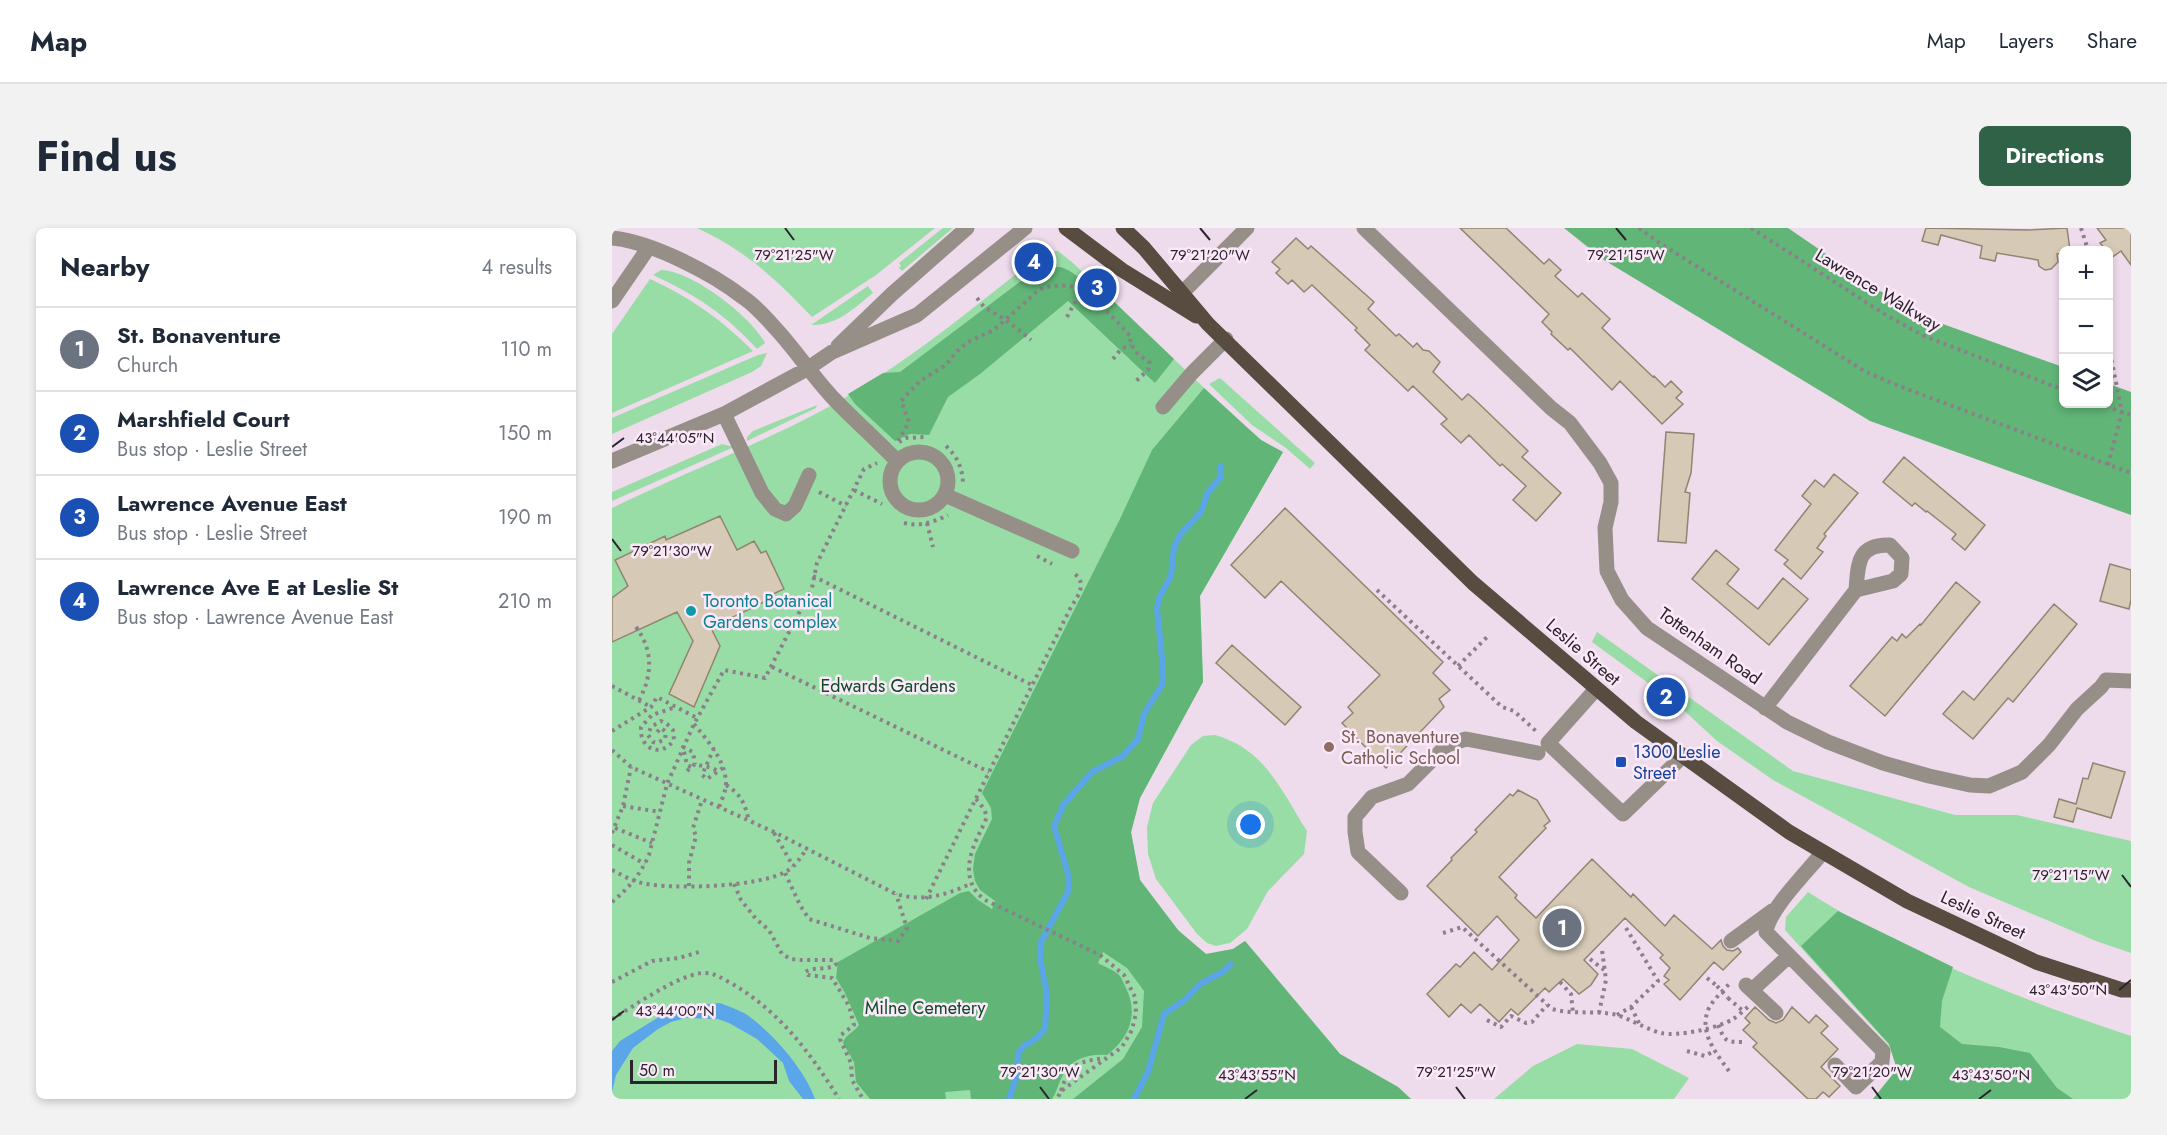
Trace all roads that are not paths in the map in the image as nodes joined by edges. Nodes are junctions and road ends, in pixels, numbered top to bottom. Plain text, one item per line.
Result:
1 (967, 228) edge
2 (1025, 228) edge
3 (1066, 228) edge
4 (1123, 228) edge
5 (1247, 228) edge
6 (1364, 228) edge
7 (612, 238) edge
8 (649, 247) junction
9 (1182, 293) junction
10 (612, 301) edge
11 (1208, 324) junction
12 (1226, 339) junction
13 (832, 352) junction
14 (807, 369) junction
15 (1162, 406) dead end
16 (724, 414) junction
17 (612, 461) edge
18 (897, 461) junction
19 (807, 480) road end
20 (945, 495) junction
21 (1072, 551) dead end
22 (1856, 590) dead end
23 (2131, 681) edge
24 (1596, 689) junction
25 (1766, 708) junction
26 (1543, 748) junction
27 (1683, 756) junction
28 (1823, 852) junction
29 (1401, 892) dead end
30 (1778, 906) junction
31 (1731, 942) dead end
32 (1789, 956) junction
33 (2128, 992) edge
34 (1776, 1013) dead end
35 (1835, 1065) dead end

1 - 13 street
2 - 13 street
3 - 11 main road, Leslie Street
4 - 9 main road, Leslie Street
5 - 9 street
6 - 25 street, Tottenham Road
7 - 8 street
8 - 10 street
8 - 14 street
9 - 11 main road, Leslie Street
11 - 12 main road, Leslie Street
12 - 15 street
12 - 24 main road, Leslie Street
13 - 14 street
14 - 16 street
14 - 18 street
16 - 17 street
16 - 19 street
18 - 20 street
18 - 20 street
20 - 21 street
22 - 25 street
23 - 25 street, Tottenham Road
24 - 26 street
24 - 27 main road, Leslie Street
26 - 27 street
26 - 29 street
27 - 28 main road, Leslie Street
28 - 30 street
28 - 33 main road, Leslie Street
30 - 31 street
30 - 32 street
32 - 34 street
32 - 35 street

